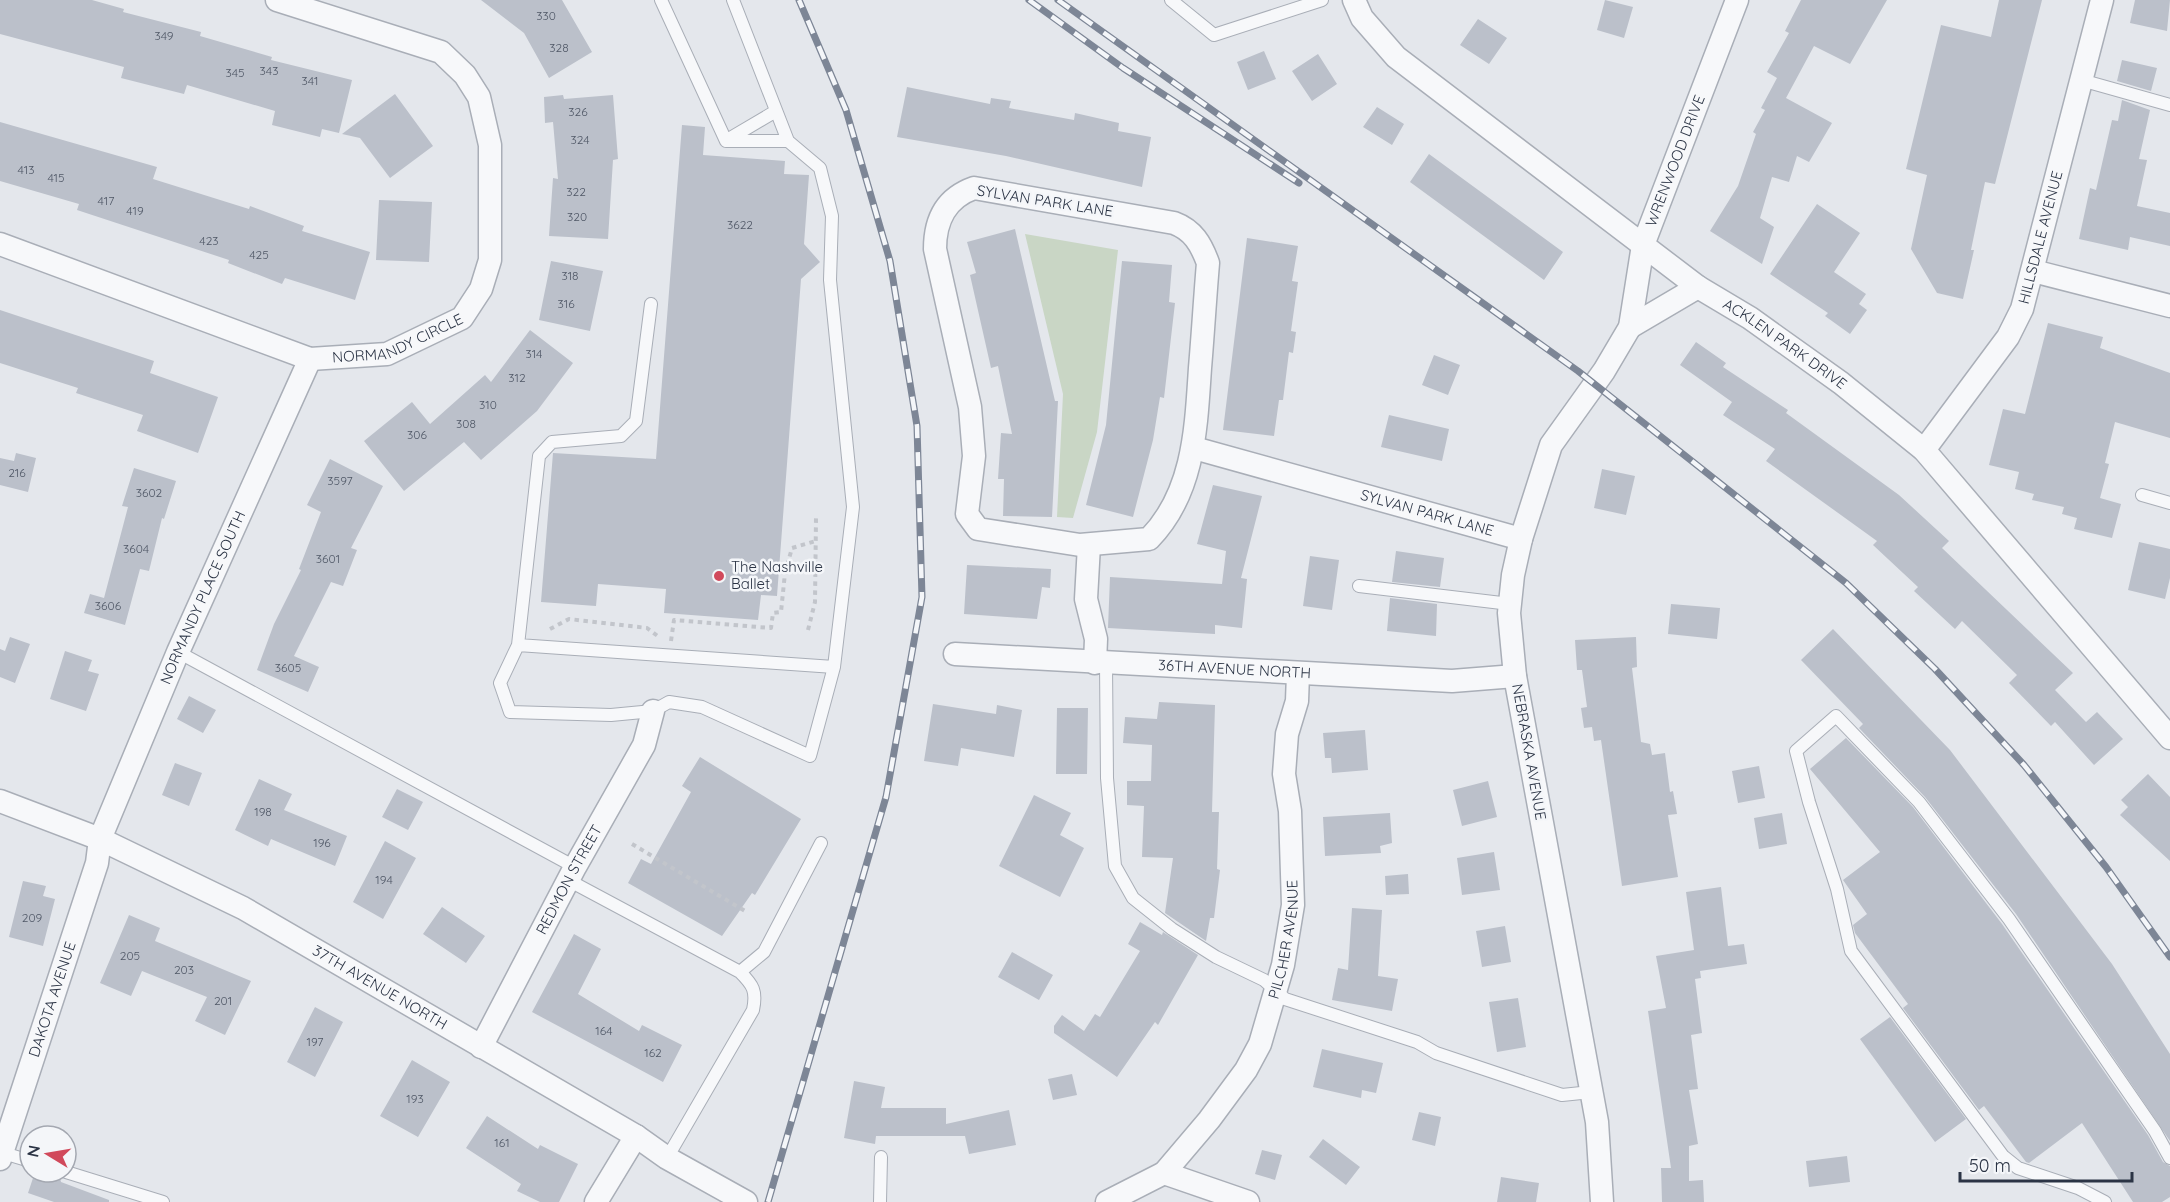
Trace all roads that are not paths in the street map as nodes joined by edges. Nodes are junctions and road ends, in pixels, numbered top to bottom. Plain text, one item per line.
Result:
1 (277, 0) edge
2 (661, 0) edge
3 (733, 0) edge
4 (1170, 0) edge
5 (1322, 0) edge
6 (1354, 0) edge
7 (1737, 0) edge
8 (2102, 0) edge
9 (2082, 80) junction
10 (2170, 105) edge
11 (776, 111) junction
12 (726, 141) junction
13 (788, 141) junction
14 (0, 244) edge
15 (1643, 245) junction
16 (2034, 271) junction
17 (1698, 287) junction
18 (651, 304) dead end
19 (2170, 306) edge
20 (1630, 327) junction
21 (310, 358) junction
22 (1194, 448) junction
23 (1924, 450) junction
24 (2142, 495) dead end
25 (2170, 503) edge
26 (1521, 539) junction
27 (1089, 545) junction
28 (1359, 586) dead end
29 (1510, 604) junction
30 (518, 645) junction
31 (178, 651) junction
32 (955, 654) dead end
33 (1100, 664) junction
34 (834, 667) junction
35 (1298, 674) junction
36 (1515, 676) junction
37 (653, 711) junction
38 (2170, 738) edge
39 (0, 801) edge
40 (100, 839) junction
41 (821, 843) dead end
42 (571, 874) junction
43 (740, 972) junction
44 (1276, 990) junction
45 (481, 1047) junction
46 (1591, 1092) junction
47 (636, 1137) junction
48 (1, 1154) edge
49 (881, 1157) dead end
50 (18, 1158) edge
51 (667, 1158) junction
52 (2170, 1158) edge
53 (1164, 1173) junction
54 (78, 1176) edge
55 (164, 1202) edge
56 (596, 1202) edge
57 (746, 1202) edge
58 (880, 1202) edge
59 (1107, 1202) edge
60 (1248, 1202) edge
61 (1602, 1202) edge
62 (2105, 1202) edge

1 - 21 street, NORMANDY CIRCLE
2 - 12 lane
3 - 11 lane
4 - 5 lane
6 - 15 street, ACKLEN PARK DRIVE
7 - 15 street, WRENWOOD DRIVE
8 - 9 street, HILLSDALE AVENUE
9 - 10 lane
9 - 16 street, HILLSDALE AVENUE
11 - 12 lane
11 - 13 lane
12 - 13 lane
13 - 34 lane
14 - 21 street, NORMANDY CIRCLE
15 - 17 street, ACKLEN PARK DRIVE
15 - 20 street, WRENWOOD DRIVE
16 - 19 street
16 - 23 street, HILLSDALE AVENUE
17 - 20 street
17 - 23 street, ACKLEN PARK DRIVE
18 - 30 lane
20 - 26 street, NEBRASKA AVENUE
21 - 31 street, NORMANDY PLACE SOUTH
22 - 26 street, SYLVAN PARK LANE
22 - 27 street, SYLVAN PARK LANE
22 - 27 street, SYLVAN PARK LANE
23 - 38 street, ACKLEN PARK DRIVE
24 - 25 lane
26 - 29 street, NEBRASKA AVENUE
27 - 33 street
28 - 29 lane
29 - 36 street, NEBRASKA AVENUE
30 - 34 lane
30 - 37 lane
31 - 40 street, NORMANDY PLACE SOUTH
31 - 42 lane
32 - 33 street, 36TH AVENUE NORTH
33 - 35 street, 36TH AVENUE NORTH
33 - 44 lane
34 - 37 lane
35 - 36 street, 36TH AVENUE NORTH
35 - 44 street, PILCHER AVENUE
36 - 46 street, NEBRASKA AVENUE
37 - 42 street, REDMON STREET
39 - 40 street, 37TH AVENUE NORTH
40 - 45 street, 37TH AVENUE NORTH
40 - 48 street, DAKOTA AVENUE
41 - 43 lane
42 - 43 lane
42 - 45 street, REDMON STREET
43 - 51 lane
44 - 46 lane
44 - 53 street, PILCHER AVENUE
45 - 47 street, 37TH AVENUE NORTH
46 - 61 street, NEBRASKA AVENUE
47 - 51 street, 37TH AVENUE NORTH
47 - 56 street
48 - 50 lane
49 - 58 lane
51 - 57 street, 37TH AVENUE NORTH
52 - 62 lane
53 - 59 street
53 - 60 street
54 - 55 lane

